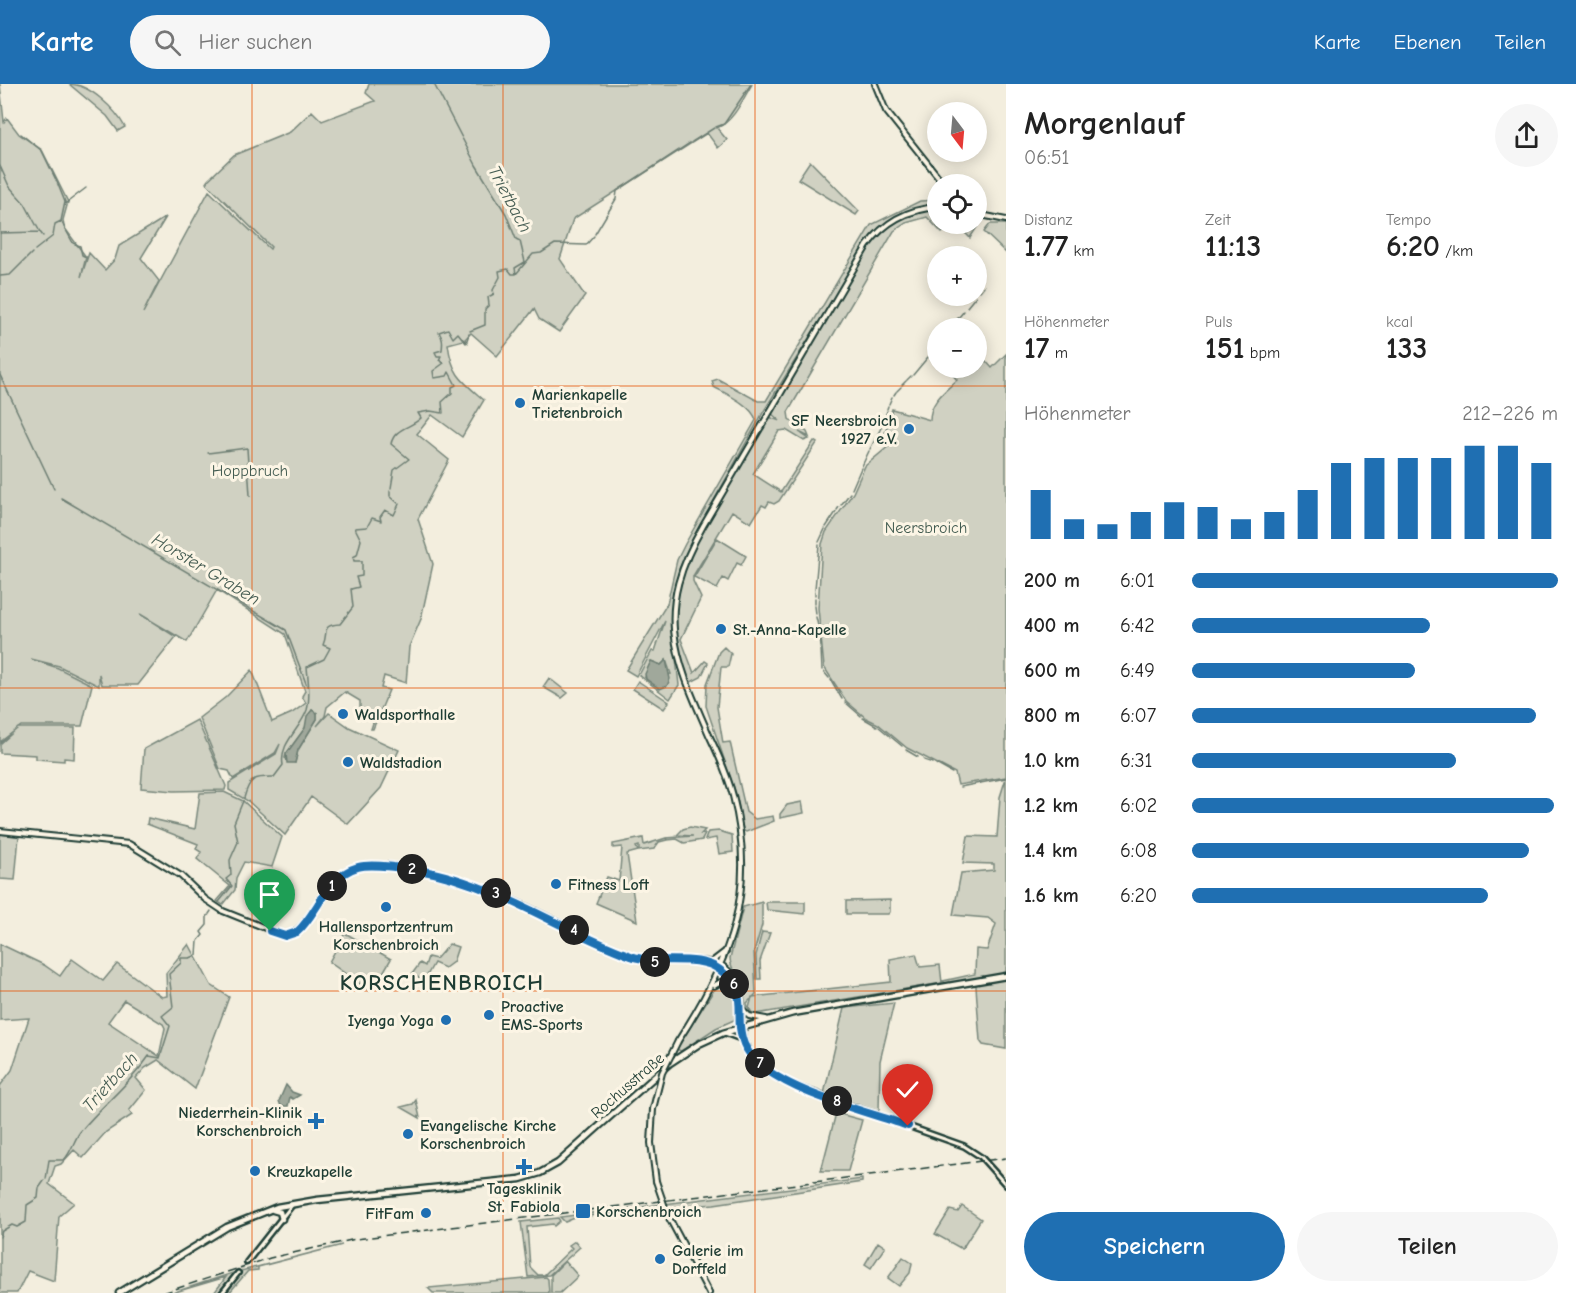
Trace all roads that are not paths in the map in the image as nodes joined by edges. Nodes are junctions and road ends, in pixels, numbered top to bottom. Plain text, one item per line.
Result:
1 (875, 84) edge
2 (936, 174) edge
3 (927, 208) edge
4 (987, 218) edge
5 (1006, 220) edge
6 (0, 831) edge
7 (728, 949) junction
8 (699, 962) junction
9 (710, 962) junction
10 (721, 968) junction
11 (1006, 976) edge
12 (736, 987) junction
13 (711, 988) junction
14 (741, 1007) junction
15 (768, 1019) junction
16 (741, 1026) junction
17 (723, 1033) junction
18 (743, 1040) junction
19 (1006, 1185) edge
20 (292, 1203) junction
21 (267, 1210) junction
22 (282, 1219) junction
23 (247, 1262) tunnel mouth
24 (238, 1273) tunnel mouth
25 (119, 1293) edge
26 (222, 1293) edge
27 (709, 1293) edge

1 - 2 main road
3 - 7 main road
4 - 5 main road
6 - 8 main road
7 - 9 main road
7 - 10 main road
8 - 9 main road
8 - 10 main road
9 - 10 main road
10 - 12 main road
10 - 13 main road
11 - 15 main road, Rochusstraße
12 - 13 main road
12 - 14 main road
13 - 27 main road, bridge
14 - 15 main road
14 - 16 main road
15 - 16 main road, Rochusstraße
16 - 17 main road, Rochusstraße
16 - 18 street
17 - 18 street
17 - 20 main road, Rochusstraße
18 - 19 street
20 - 21 main road
20 - 22 street
21 - 22 main road
21 - 25 main road
22 - 23 street
24 - 26 street

